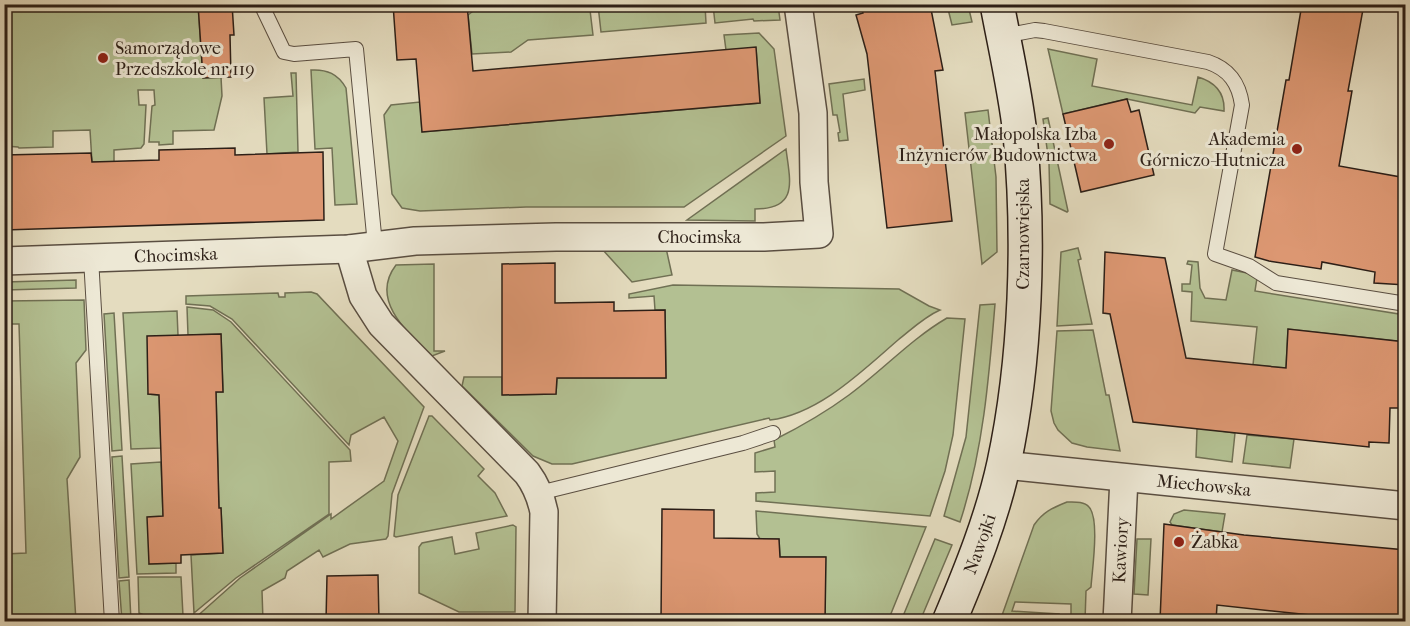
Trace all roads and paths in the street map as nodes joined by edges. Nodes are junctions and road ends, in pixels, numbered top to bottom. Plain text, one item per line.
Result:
1 (261, 4) edge
2 (798, 4) edge
3 (996, 4) edge
4 (1003, 36) junction
5 (362, 247) junction
6 (91, 258) junction
7 (4, 261) edge
8 (1406, 304) edge
9 (773, 433) dead end
10 (1004, 465) junction
11 (1124, 477) junction
12 (539, 493) junction
13 (1406, 506) edge
14 (112, 621) edge
15 (542, 621) edge
16 (949, 621) edge
17 (1117, 621) edge

1 - 5 lane
2 - 5 street, Chocimska
3 - 4 main road, Czarnowiejska
4 - 8 lane
4 - 10 main road, Czarnowiejska
5 - 6 street, Chocimska
5 - 12 street
6 - 7 street, Chocimska
6 - 14 lane
9 - 12 lane
10 - 11 street, Miechowska
10 - 16 main road, Nawojki
11 - 13 street, Miechowska
11 - 17 street, Kawiory
12 - 15 street

